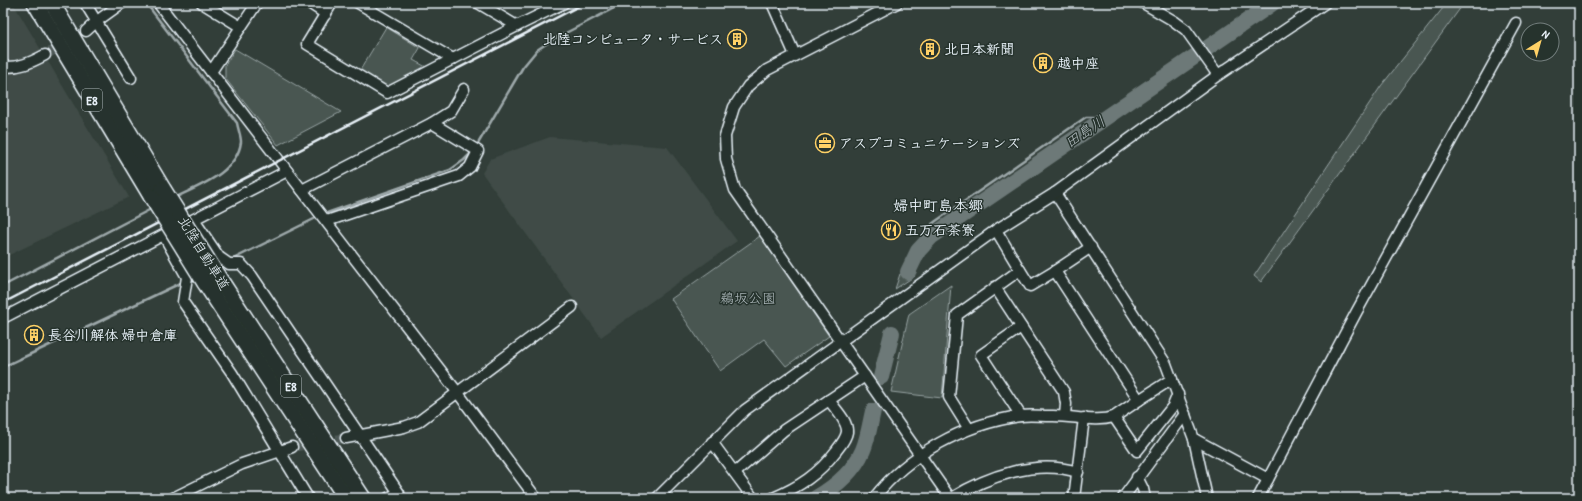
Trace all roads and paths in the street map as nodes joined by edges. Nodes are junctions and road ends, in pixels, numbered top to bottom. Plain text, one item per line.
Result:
1 (35, 3) edge
2 (52, 3) edge
3 (85, 3) edge
4 (122, 3) edge
5 (158, 3) edge
6 (202, 3) edge
7 (257, 3) edge
8 (309, 3) edge
9 (332, 3) edge
10 (358, 3) edge
11 (478, 3) edge
12 (564, 3) edge
13 (772, 3) edge
14 (897, 3) edge
15 (1143, 3) edge
16 (1325, 3) edge
17 (326, 14) junction
18 (97, 21) junction
19 (1516, 23) dead end
20 (517, 26) junction
21 (241, 27) junction
22 (86, 31) tunnel mouth
23 (795, 55) junction
24 (44, 56) tunnel mouth
25 (453, 59) junction
26 (3, 67) edge
27 (211, 72) junction
28 (1218, 75) junction
29 (131, 78) dead end
30 (464, 89) dead end
31 (432, 123) junction
32 (287, 172) junction
33 (302, 190) junction
34 (1055, 192) junction
35 (157, 193) junction
36 (194, 220) junction
37 (327, 222) junction
38 (996, 230) junction
39 (164, 236) junction
40 (1091, 247) junction
41 (1020, 270) junction
42 (1055, 271) junction
43 (211, 279) junction
44 (995, 287) junction
45 (572, 307) dead end
46 (3, 318) edge
47 (1021, 327) junction
48 (841, 342) junction
49 (865, 376) junction
50 (1172, 379) junction
51 (458, 393) junction
52 (1178, 394) junction
53 (829, 400) junction
54 (1139, 400) junction
55 (1184, 414) junction
56 (1021, 416) junction
57 (1065, 416) junction
58 (1114, 417) junction
59 (1084, 418) junction
60 (969, 428) junction
61 (361, 436) junction
62 (346, 438) tunnel mouth
63 (1194, 439) junction
64 (712, 442) junction
65 (292, 447) tunnel mouth
66 (279, 451) junction
67 (1137, 451) junction
68 (921, 456) junction
69 (1150, 460) junction
70 (1078, 472) junction
71 (735, 474) junction
72 (1137, 477) junction
73 (1268, 479) junction
74 (173, 498) edge
75 (308, 498) edge
76 (346, 498) edge
77 (364, 498) edge
78 (388, 498) edge
79 (536, 498) edge
80 (657, 498) edge
81 (753, 498) edge
82 (773, 498) edge
83 (874, 498) edge
84 (951, 498) edge
85 (1074, 498) edge
86 (1123, 498) edge
87 (1145, 498) edge
88 (1207, 498) edge
89 (1258, 498) edge

1 - 35 highway, 北陸自動車道 / E8
2 - 35 highway, 北陸自動車道 / E8
3 - 18 street
4 - 18 street
5 - 27 street
6 - 21 street
7 - 21 street
8 - 17 street
9 - 17 street
10 - 25 street
11 - 20 street
12 - 20 street
13 - 23 street
14 - 23 street
15 - 28 street
16 - 28 street
17 - 25 street
18 - 22 street
18 - 29 street
19 - 73 street
20 - 25 street
21 - 27 street
23 - 48 street
24 - 26 street
27 - 32 street
28 - 34 street
30 - 31 street
31 - 33 street
31 - 37 street
32 - 33 street
32 - 36 street
33 - 37 street
34 - 38 street
34 - 40 street
35 - 43 highway, 北陸自動車道 / E8, bridge
36 - 39 street
36 - 61 street
37 - 51 street
38 - 41 street
38 - 48 street
39 - 46 street
39 - 66 street
40 - 42 street
40 - 50 street
41 - 42 street
41 - 44 street
42 - 54 street
43 - 76 highway, 北陸自動車道 / E8
43 - 77 highway, 北陸自動車道 / E8
44 - 47 street
44 - 60 street
45 - 51 street
47 - 56 street
47 - 57 street
48 - 49 street
48 - 64 street
49 - 53 street
49 - 68 street
50 - 52 street
50 - 54 street
51 - 61 street
51 - 79 street
52 - 55 street
52 - 67 street
53 - 71 street
53 - 82 street
54 - 58 street
55 - 63 street
55 - 69 street
56 - 57 street
56 - 60 street
57 - 59 street
58 - 59 street
58 - 67 street
59 - 70 street
60 - 68 street
61 - 62 street
61 - 78 street
63 - 73 street
63 - 88 street
64 - 71 street
64 - 80 street
65 - 66 street
66 - 74 street
66 - 75 street
67 - 69 street
68 - 83 street
68 - 84 street
69 - 72 street
70 - 84 street
70 - 85 street
71 - 81 street
72 - 86 street
72 - 87 street
73 - 89 street

